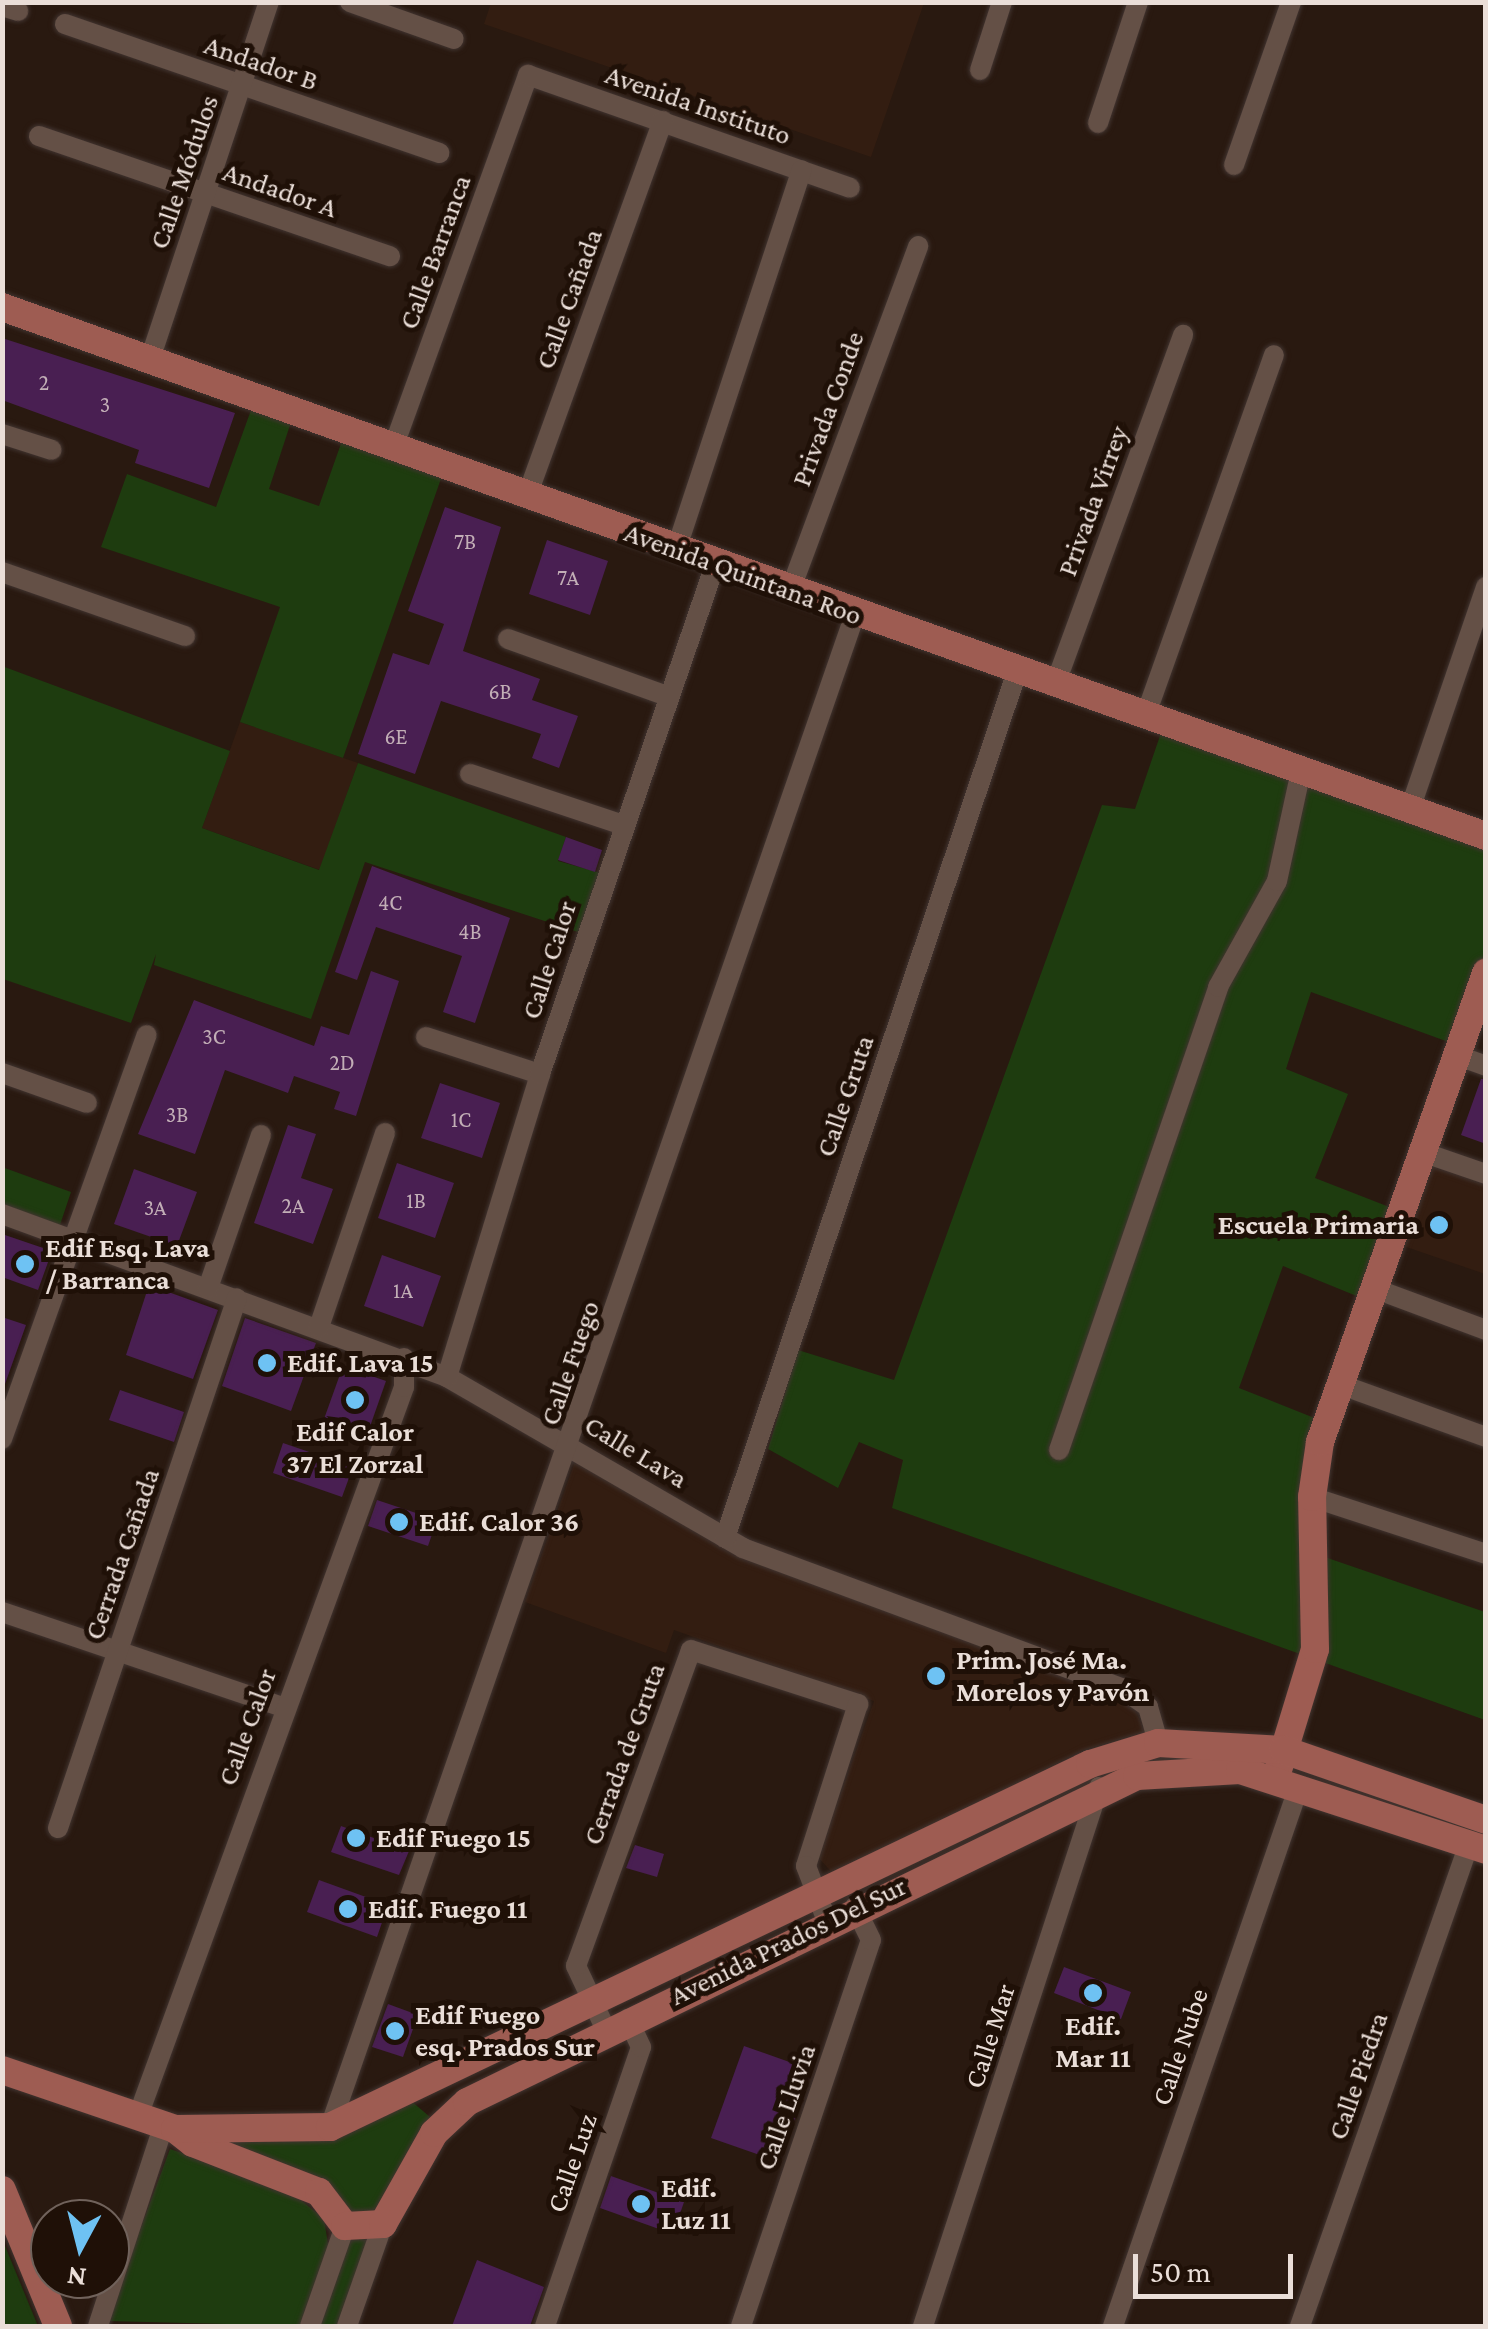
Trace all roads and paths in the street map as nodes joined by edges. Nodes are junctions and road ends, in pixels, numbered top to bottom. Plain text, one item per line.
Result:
1 (270, 2) edge
2 (350, 2) edge
3 (1002, 2) edge
4 (1138, 2) edge
5 (1291, 2) edge
6 (64, 24) dead end
7 (454, 38) dead end
8 (980, 70) dead end
9 (528, 75) joint
10 (243, 86) junction
11 (663, 121) junction
12 (1098, 123) dead end
13 (39, 136) dead end
14 (439, 153) dead end
15 (1234, 165) dead end
16 (802, 170) junction
17 (850, 188) dead end
18 (206, 194) junction
19 (918, 246) dead end
20 (390, 256) dead end
21 (2, 306) edge
22 (1183, 336) dead end
23 (1274, 355) dead end
24 (150, 359) junction
25 (2, 434) edge
26 (394, 448) junction
27 (52, 450) dead end
28 (527, 496) junction
29 (676, 550) junction
30 (715, 565) junction
31 (2, 572) edge
32 (1486, 587) edge
33 (790, 591) junction
34 (855, 614) junction
35 (186, 636) dead end
36 (508, 640) dead end
37 (1017, 672) junction
38 (1055, 685) junction
39 (667, 696) junction
40 (1145, 717) junction
41 (1301, 771) junction
42 (470, 774) dead end
43 (1410, 810) junction
44 (623, 825) junction
45 (1486, 836) edge
46 (1486, 972) edge
47 (147, 1035) dead end
48 (426, 1037) dead end
49 (1456, 1055) junction
50 (1486, 1066) edge
51 (2, 1073) edge
52 (540, 1074) junction
53 (86, 1103) dead end
54 (385, 1133) dead end
55 (261, 1134) dead end
56 (1422, 1152) junction
57 (1486, 1174) edge
58 (2, 1214) edge
59 (72, 1239) junction
60 (208, 1288) junction
61 (1373, 1288) junction
62 (237, 1298) junction
63 (319, 1327) junction
64 (1486, 1330) edge
65 (404, 1358) junction
66 (447, 1377) junction
67 (1339, 1384) junction
68 (7, 1410) edge
69 (1486, 1437) edge
70 (2, 1439) edge
71 (572, 1444) junction
72 (1059, 1450) dead end
73 (1312, 1496) junction
74 (724, 1538) junction
75 (1486, 1554) edge
76 (2, 1612) edge
77 (118, 1651) junction
78 (282, 1707) junction
79 (1158, 1743) junction
80 (1284, 1750) junction
81 (1090, 1764) junction
82 (1288, 1782) junction
83 (1101, 1790) junction
84 (1486, 1820) edge
85 (58, 1828) dead end
86 (1477, 1847) edge
87 (815, 1894) junction
88 (855, 1907) junction
89 (826, 1921) junction
90 (588, 2000) junction
91 (617, 2025) junction
92 (448, 2069) junction
93 (2, 2070) edge
94 (467, 2102) junction
95 (159, 2123) junction
96 (330, 2127) junction
97 (2, 2190) edge
98 (382, 2224) junction
99 (345, 2226) junction
100 (58, 2326) edge
101 (98, 2326) edge
102 (310, 2326) edge
103 (347, 2326) edge
104 (545, 2326) edge
105 (741, 2326) edge
106 (924, 2326) edge
107 (1113, 2326) edge
108 (1300, 2326) edge

1 - 10 street, Calle Módulos
2 - 7 street
3 - 8 street
4 - 12 street
5 - 15 street
6 - 10 street, Andador B
9 - 11 street, Avenida Instituto
9 - 26 street, Calle Barranca
10 - 14 street, Andador B
10 - 18 street, Calle Módulos
11 - 16 street, Avenida Instituto
11 - 28 street, Calle Cañada
13 - 18 street, Andador A
16 - 17 street, Avenida Instituto
16 - 29 street
18 - 20 street, Andador A
18 - 24 street, Calle Módulos
19 - 33 street, Privada Conde
21 - 24 main road, Avenida Quintana Roo
22 - 38 street, Privada Virrey
23 - 40 street
24 - 26 main road, Avenida Quintana Roo
25 - 27 street
26 - 28 main road, Avenida Quintana Roo
28 - 29 main road, Avenida Quintana Roo
29 - 30 main road, Avenida Quintana Roo
30 - 33 main road, Avenida Quintana Roo
30 - 39 street, Calle Calor
31 - 35 street
32 - 43 street
33 - 34 main road, Avenida Quintana Roo
34 - 37 main road, Avenida Quintana Roo
34 - 71 street, Calle Fuego
36 - 39 street
37 - 38 main road, Avenida Quintana Roo
37 - 74 street, Calle Gruta
38 - 40 main road, Avenida Quintana Roo
39 - 44 street, Calle Calor
40 - 41 main road, Avenida Quintana Roo
41 - 43 main road, Avenida Quintana Roo
41 - 72 street
42 - 44 street
43 - 45 main road, Avenida Quintana Roo
44 - 52 street, Calle Calor
46 - 49 main road
47 - 59 street
48 - 52 street
49 - 50 street
49 - 56 main road
51 - 53 street
52 - 66 street, Calle Calor
54 - 63 street
55 - 60 street
56 - 57 street
56 - 61 main road
58 - 59 street, Calle Lava
59 - 60 street, Calle Lava
59 - 68 street
60 - 62 street, Calle Lava
61 - 64 street
61 - 67 main road
62 - 63 street, Calle Lava
62 - 77 street, Cerrada Cañada
63 - 65 street, Calle Lava
65 - 66 street, Calle Lava
65 - 78 street, Calle Calor
66 - 71 street, Calle Lava
67 - 69 street
67 - 73 main road
68 - 70 street
71 - 74 street, Calle Lava
71 - 96 street, Calle Fuego
73 - 75 street
73 - 80 main road
74 - 79 street, Calle Lava
76 - 77 street
77 - 78 street
77 - 85 street, Cerrada Cañada
78 - 95 street, Calle Calor
79 - 80 main road, Avenida Prados Del Sur
79 - 81 main road, Avenida Prados Del Sur
80 - 82 main road
80 - 84 main road, Avenida Prados Del Sur
81 - 83 street
81 - 87 main road, Avenida Prados Del Sur
82 - 83 main road, Avenida Prados Del Sur
82 - 86 main road, Avenida Prados Del Sur
82 - 107 street, Calle Nube
83 - 88 main road, Avenida Prados Del Sur
83 - 106 street, Calle Mar
86 - 108 street, Calle Piedra
87 - 89 street, Cerrada de Gruta
87 - 90 main road, Avenida Prados Del Sur
87 - 90 street, Cerrada de Gruta
88 - 89 main road, Avenida Prados Del Sur
88 - 105 street, Calle Lluvia
89 - 91 main road, Avenida Prados Del Sur
90 - 91 street, Cerrada de Gruta
90 - 92 main road, Avenida Prados Del Sur
91 - 94 main road, Avenida Prados Del Sur
91 - 104 street, Calle Luz
92 - 94 street
92 - 96 main road, Avenida Prados Del Sur
93 - 95 main road, Avenida Prados Del Sur
94 - 98 main road, Avenida Prados Del Sur
95 - 96 main road, Avenida Prados Del Sur
95 - 99 main road, Avenida Prados Del Sur
95 - 101 street, Calle Calor
97 - 100 main road
98 - 99 main road
98 - 103 street
99 - 102 street

